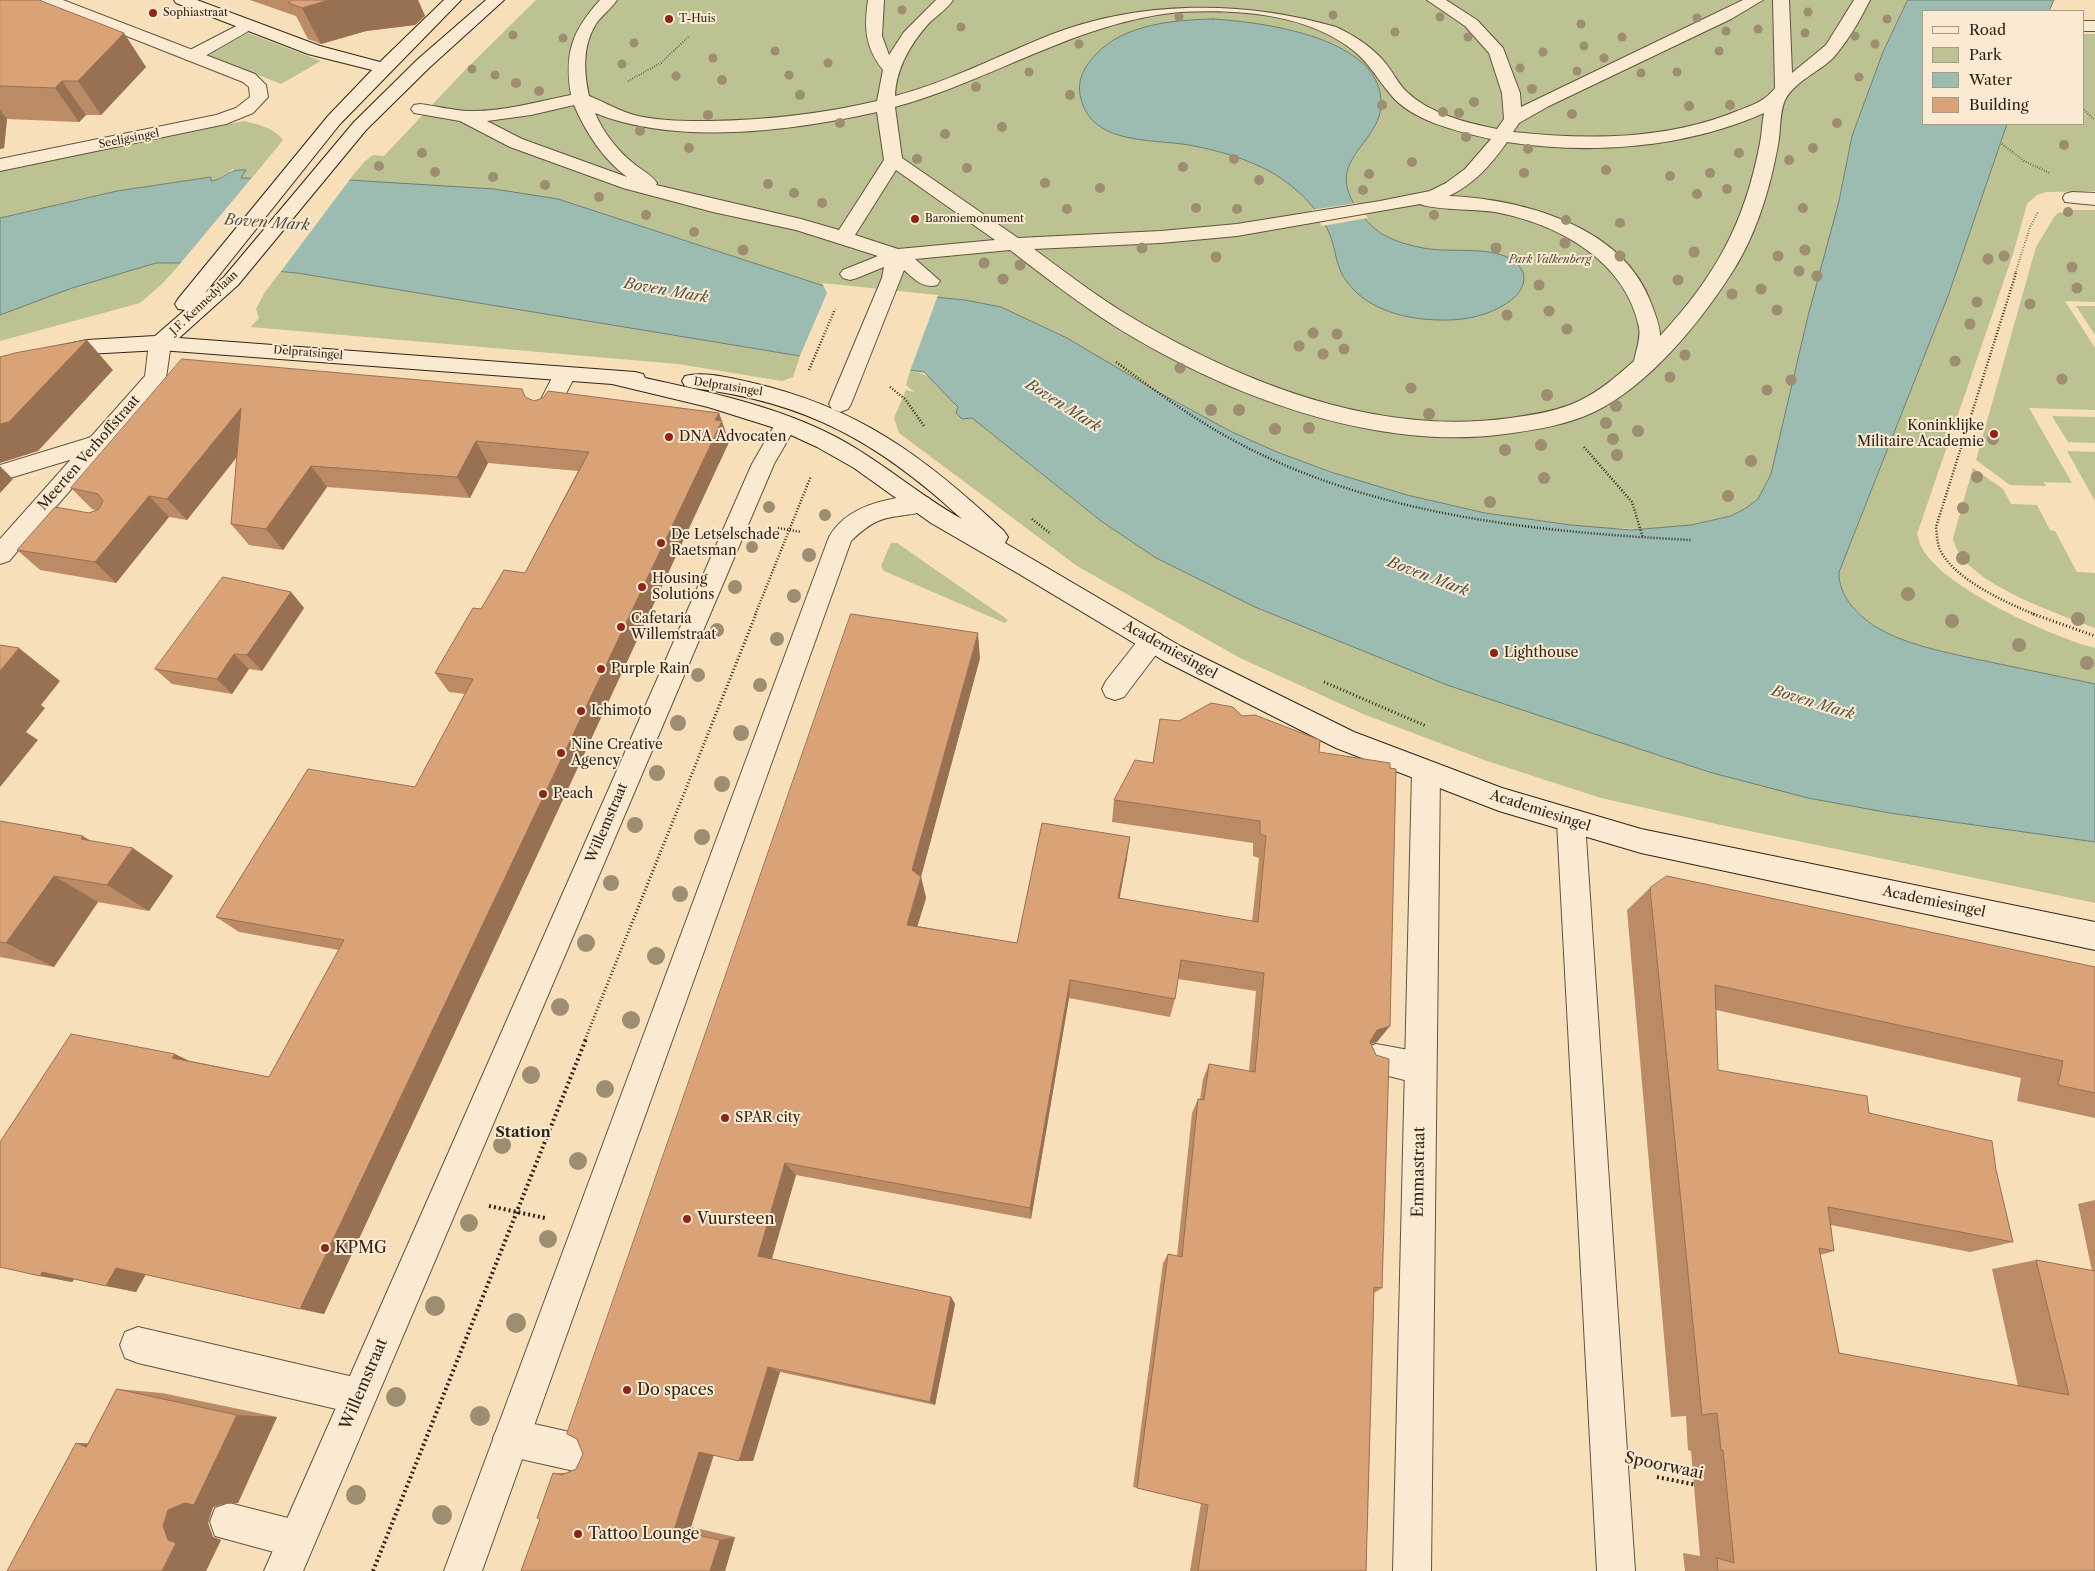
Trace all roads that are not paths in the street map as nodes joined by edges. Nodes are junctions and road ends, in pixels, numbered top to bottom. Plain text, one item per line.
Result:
1 (49, 0) edge
2 (182, 0) edge
3 (453, 0) edge
4 (496, 0) edge
5 (610, 0) edge
6 (876, 0) edge
7 (945, 0) edge
8 (1435, 0) edge
9 (1755, 0) edge
10 (1782, 0) edge
11 (1862, 0) edge
12 (248, 25) junction
13 (192, 56) junction
14 (384, 68) junction
15 (890, 68) junction
16 (1780, 94) junction
17 (580, 99) junction
18 (884, 106) junction
19 (420, 110) dead end
20 (465, 116) junction
21 (1513, 119) junction
22 (1503, 136) junction
23 (893, 160) junction
24 (0, 165) edge
25 (667, 195) junction
26 (2072, 198) road end
27 (2095, 199) edge
28 (1412, 201) junction
29 (843, 239) junction
30 (1014, 244) junction
31 (898, 255) junction
32 (850, 274) road end
33 (930, 281) dead end
34 (160, 343) junction
35 (1645, 362) junction
36 (0, 366) edge
37 (565, 374) junction
38 (618, 379) junction
39 (837, 412) junction
40 (545, 413) edge
41 (786, 424) junction
42 (825, 441) joint
43 (98, 443) junction
44 (0, 473) edge
45 (920, 504) junction
46 (38, 512) junction
47 (65, 516) edge
48 (0, 555) edge
49 (1028, 567) junction
50 (1152, 641) junction
51 (1115, 688) dead end
52 (1426, 772) junction
53 (1571, 822) junction
54 (2095, 936) edge
55 (1376, 1059) edge
56 (1420, 1068) junction
57 (138, 1345) dead end
58 (358, 1396) junction
59 (512, 1438) junction
60 (583, 1454) edge
61 (229, 1522) dead end
62 (289, 1555) edge
63 (463, 1571) edge
64 (1412, 1571) edge
65 (1616, 1571) edge

1 - 13 street
2 - 12 street
3 - 14 street, J.F. Kennedylaan
4 - 34 street, J.F. Kennedylaan
5 - 17 street
6 - 15 street
7 - 15 street
8 - 21 street
9 - 21 street
10 - 16 street
11 - 16 street
12 - 13 street
12 - 14 street
13 - 24 street, Seeligsingel
14 - 34 street, J.F. Kennedylaan
15 - 18 street
16 - 22 street
16 - 35 street
17 - 18 street
17 - 20 street
17 - 25 street
18 - 22 street
18 - 23 street
19 - 20 street
20 - 25 street
21 - 22 street
22 - 28 street
23 - 29 street
23 - 30 street
25 - 29 street
26 - 27 street
28 - 30 street
28 - 35 street
29 - 31 street
30 - 31 street
30 - 35 street
31 - 32 street
31 - 33 street
31 - 39 street
34 - 36 street, Delpratsingel
34 - 37 street, Delpratsingel
34 - 43 street, Meerten Verhoffstraat
37 - 38 street, Delpratsingel
37 - 40 street
38 - 39 street, Delpratsingel
38 - 41 street, Delpratsingel
39 - 49 street, Academiesingel
41 - 42 street, Delpratsingel
41 - 58 street, Willemstraat
42 - 45 street, Academiesingel
43 - 44 street
43 - 46 street, Meerten Verhoffstraat
45 - 49 street, Academiesingel
45 - 59 street
46 - 47 street
46 - 48 street, Meerten Verhoffstraat
49 - 50 street, Academiesingel
50 - 51 street
50 - 52 street, Academiesingel
52 - 53 street, Academiesingel
52 - 56 street, Emmastraat
53 - 54 street, Academiesingel
53 - 65 street
55 - 56 street
56 - 64 street, Emmastraat
57 - 58 street
58 - 62 street, Willemstraat
59 - 60 street
59 - 63 street
61 - 62 street

